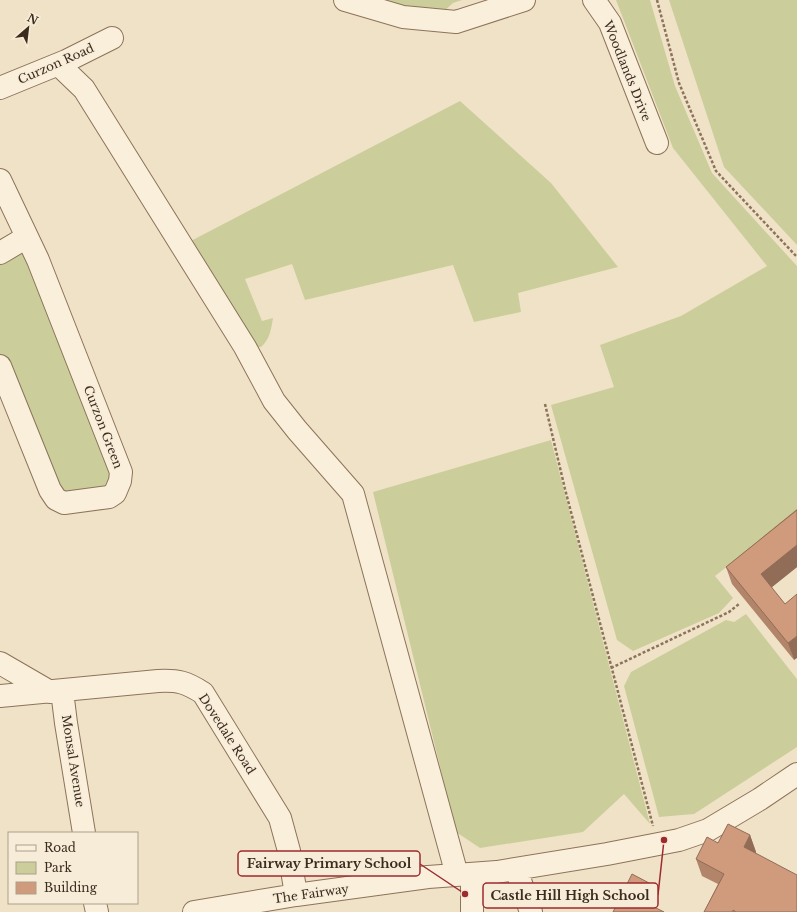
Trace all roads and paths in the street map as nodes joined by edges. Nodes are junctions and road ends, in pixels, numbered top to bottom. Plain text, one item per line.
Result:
1 (345, 0) edge
2 (524, 0) edge
3 (594, 0) edge
4 (657, 0) edge
5 (112, 38) dead end
6 (59, 64) junction
7 (0, 88) edge
8 (657, 143) dead end
9 (0, 180) edge
10 (27, 237) junction
11 (0, 253) edge
12 (797, 257) edge
13 (0, 366) edge
14 (545, 404) dead end
15 (739, 604) dead end
16 (0, 663) edge
17 (611, 668) junction
18 (57, 691) junction
19 (0, 696) edge
20 (797, 774) edge
21 (84, 832) edge
22 (657, 844) junction
23 (516, 869) junction
24 (465, 874) junction
25 (296, 895) junction
26 (194, 912) edge
27 (472, 912) edge
28 (531, 912) edge

1 - 2 street
3 - 8 street, Woodlands Drive
4 - 12 path
5 - 6 street, Curzon Road
6 - 7 street, Curzon Road
6 - 24 street
9 - 10 street, Curzon Green
10 - 11 street
10 - 13 street, Curzon Green
14 - 17 path
15 - 17 path
16 - 18 street
17 - 22 path
18 - 19 street, Dovedale Road
18 - 21 street, Monsal Avenue
18 - 25 street, Dovedale Road
20 - 22 street, The Fairway
22 - 23 street, The Fairway
23 - 24 street, The Fairway
23 - 28 street
24 - 25 street, The Fairway
24 - 27 street
25 - 26 street, The Fairway

